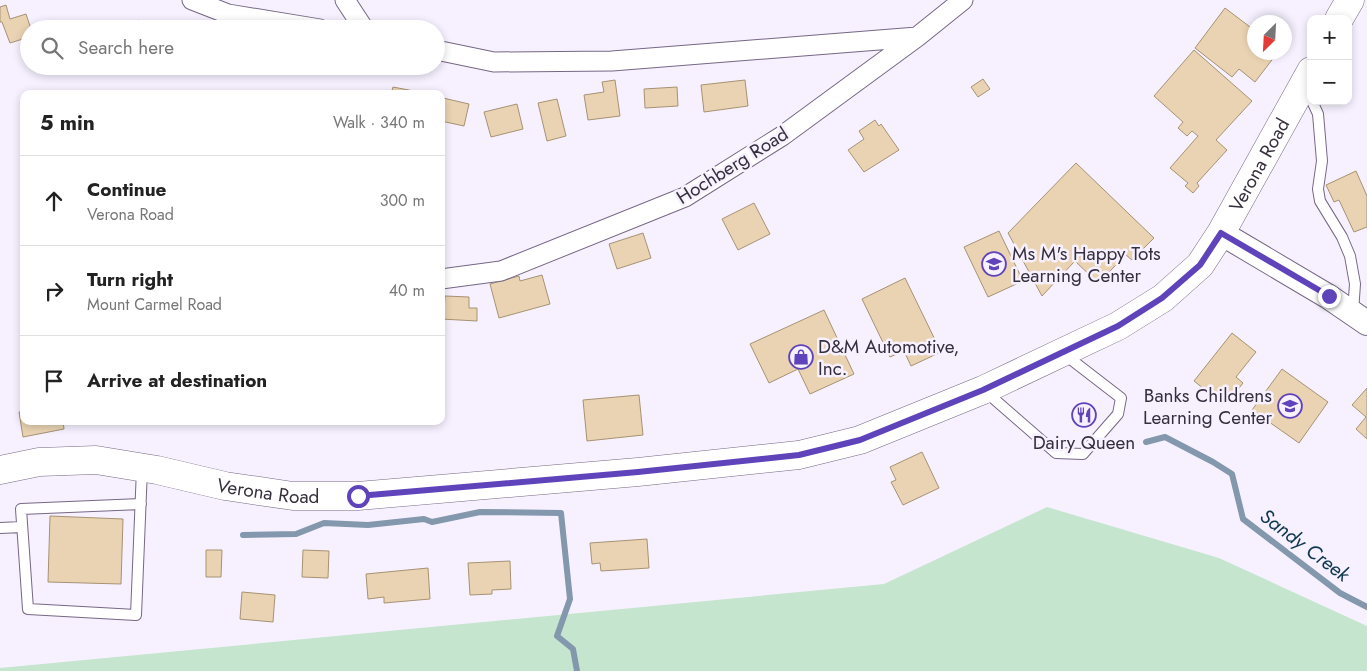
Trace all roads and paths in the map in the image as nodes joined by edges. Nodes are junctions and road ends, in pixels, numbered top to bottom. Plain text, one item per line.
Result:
1 (192, 0) edge
2 (345, 0) edge
3 (963, 0) edge
4 (1350, 0) edge
5 (1342, 15) edge
6 (265, 20) edge
7 (358, 20) edge
8 (916, 37) junction
9 (445, 52) edge
10 (1307, 92) edge
11 (1314, 105) edge
12 (1221, 233) junction
13 (445, 278) edge
14 (1360, 318) edge
15 (1062, 352) junction
16 (983, 390) junction
17 (142, 468) junction
18 (0, 470) edge
19 (141, 504) junction
20 (22, 527) junction
21 (0, 528) edge

1 - 6 street
2 - 7 street
3 - 8 street, Hochberg Road
4 - 5 main road
8 - 9 street
8 - 13 street, Hochberg Road
10 - 12 main road, Verona Road
11 - 14 lane
12 - 14 street
12 - 15 main road, Verona Road
15 - 16 main road, Verona Road
15 - 16 lane
16 - 17 main road, Verona Road
17 - 18 main road, Verona Road
17 - 19 lane
19 - 20 lane
19 - 20 lane
20 - 21 lane

